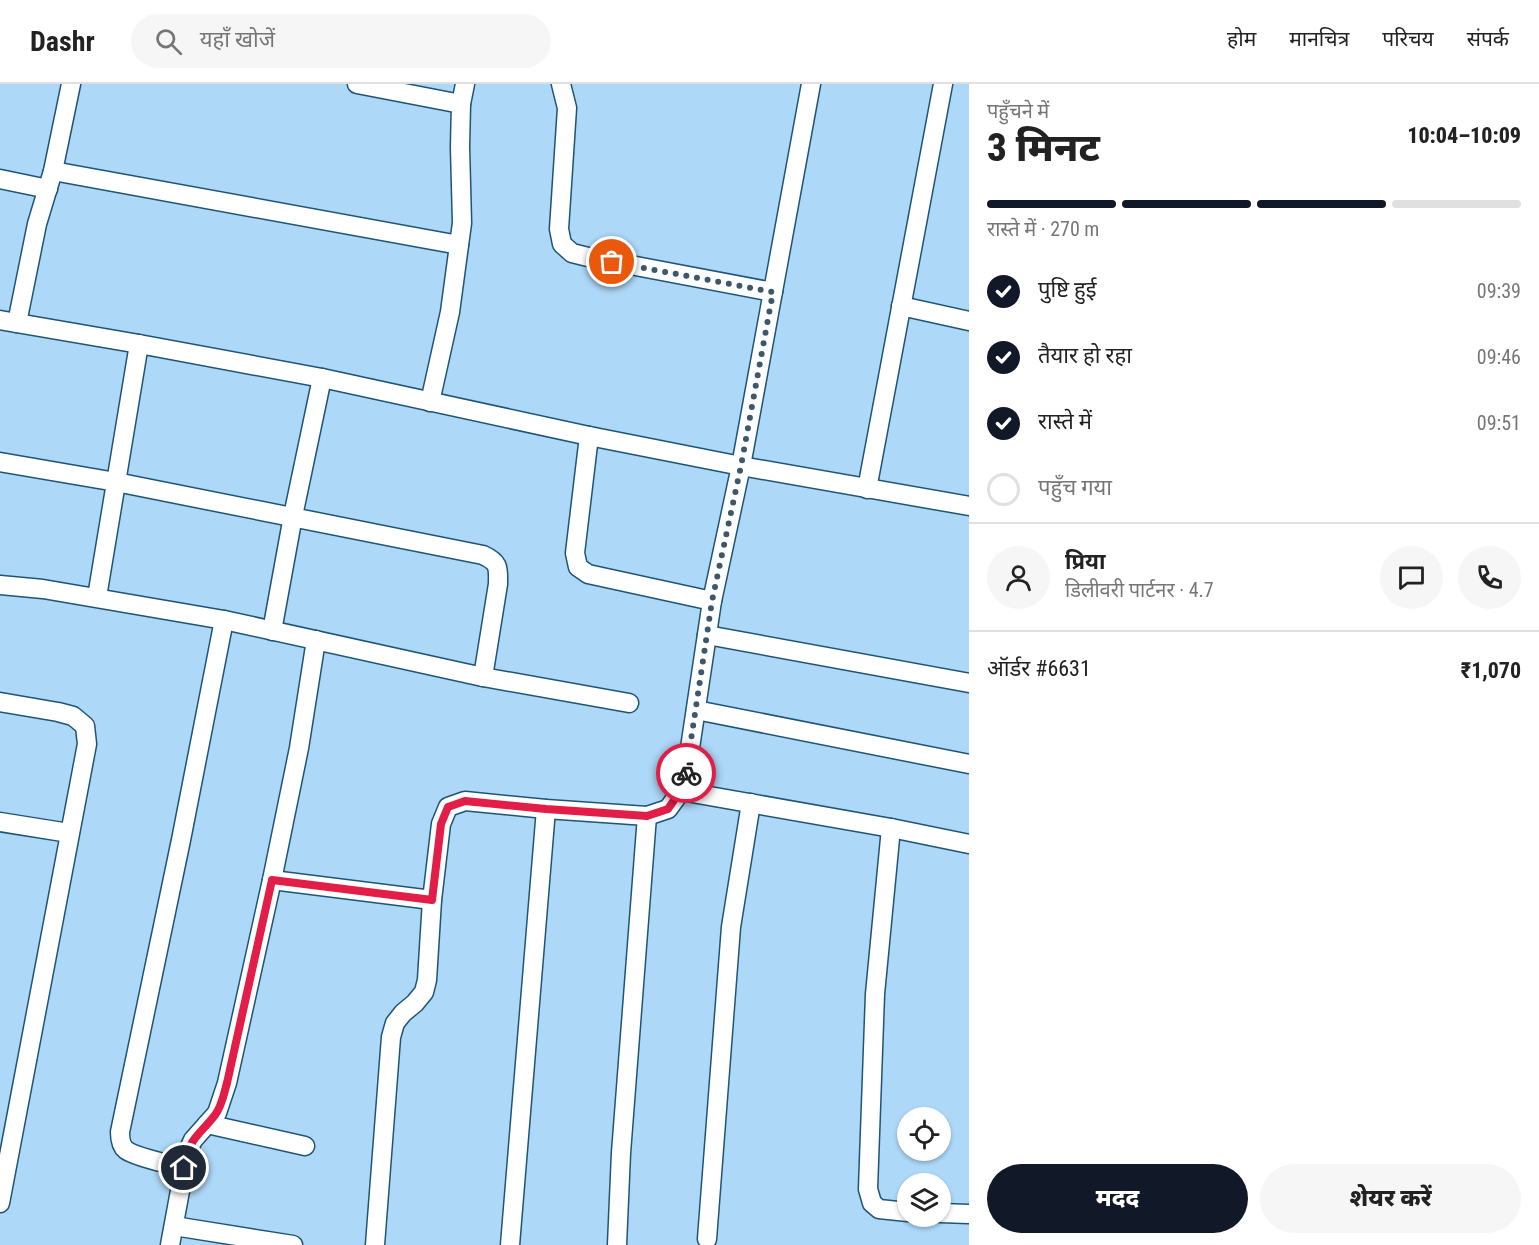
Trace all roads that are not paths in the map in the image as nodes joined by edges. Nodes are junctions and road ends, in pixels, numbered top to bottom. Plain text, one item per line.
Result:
1 (70, 84) edge
2 (357, 84) edge
3 (465, 84) edge
4 (561, 84) edge
5 (811, 84) edge
6 (943, 84) edge
7 (461, 104) junction
8 (0, 178) edge
9 (50, 180) junction
10 (459, 245) junction
11 (773, 292) junction
12 (901, 306) junction
13 (969, 321) edge
14 (8, 322) edge
15 (139, 344) junction
16 (322, 378) junction
17 (430, 402) junction
18 (589, 436) junction
19 (0, 462) edge
20 (741, 466) junction
21 (116, 482) junction
22 (867, 489) junction
23 (969, 506) edge
24 (293, 516) junction
25 (0, 585) edge
26 (97, 597) junction
27 (712, 601) junction
28 (225, 621) junction
29 (272, 632) junction
30 (707, 635) junction
31 (316, 640) junction
32 (483, 677) junction
33 (969, 683) edge
34 (0, 702) edge
35 (629, 703) dead end
36 (696, 710) junction
37 (969, 764) edge
38 (681, 790) junction
39 (751, 803) junction
40 (546, 809) junction
41 (647, 816) junction
42 (0, 822) edge
43 (891, 828) junction
44 (69, 833) junction
45 (969, 844) edge
46 (272, 880) junction
47 (432, 900) junction
48 (207, 1124) junction
49 (305, 1146) dead end
50 (5, 1149) edge
51 (184, 1168) junction
52 (0, 1203) edge
53 (897, 1211) edge
54 (951, 1213) edge
55 (969, 1214) edge
56 (174, 1226) junction
57 (707, 1239) dead end
58 (170, 1245) edge
59 (293, 1245) edge
60 (375, 1245) edge
61 (510, 1245) edge
62 (617, 1245) edge

1 - 9 street
2 - 7 street
3 - 7 street
4 - 11 street
5 - 11 street
6 - 12 street
7 - 10 street
8 - 9 street
9 - 10 street
9 - 14 street
10 - 17 street
11 - 20 street
12 - 13 street
12 - 22 street
14 - 15 street
15 - 16 street
15 - 21 street
16 - 17 street
16 - 24 street
17 - 18 street
18 - 20 street
18 - 27 street
19 - 21 street
20 - 22 street
20 - 27 street
21 - 24 street
21 - 26 street
22 - 23 street
24 - 29 street
24 - 32 street
25 - 26 street
26 - 28 street
27 - 30 street
28 - 29 street
28 - 51 street
29 - 31 street
30 - 33 street
30 - 36 street
31 - 32 street
31 - 46 street
32 - 35 street
34 - 44 street
36 - 37 street
36 - 38 street
38 - 39 street
38 - 41 street
39 - 43 street
39 - 57 street
40 - 41 street
40 - 47 street
40 - 61 street
41 - 62 street
42 - 44 street
43 - 45 street
43 - 53 street
44 - 50 street
46 - 47 street
46 - 48 street
47 - 60 street
48 - 49 street
48 - 51 street
50 - 52 street
51 - 56 street
54 - 55 street
56 - 58 street
56 - 59 street

